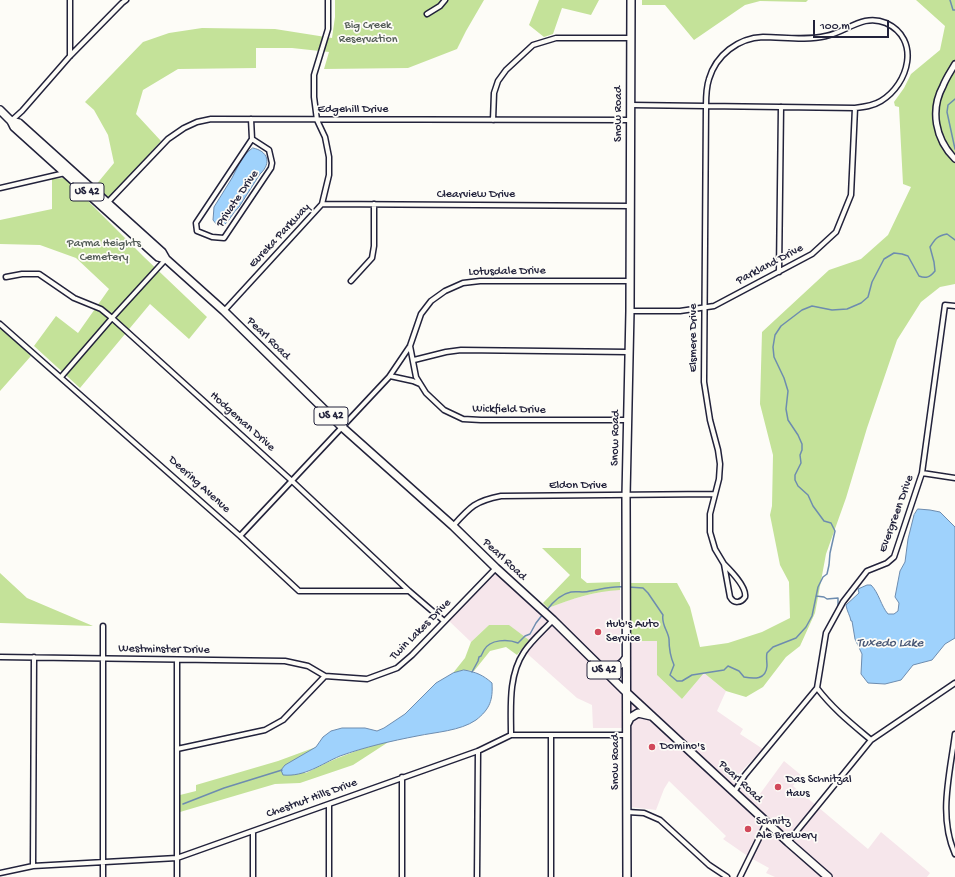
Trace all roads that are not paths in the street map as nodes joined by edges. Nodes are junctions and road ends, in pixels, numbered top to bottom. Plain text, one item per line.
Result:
1 (70, 0) edge
2 (126, 0) edge
3 (328, 0) edge
4 (445, 0) edge
5 (631, 0) edge
6 (426, 14) dead end
7 (630, 38) junction
8 (70, 56) junction
9 (955, 64) edge
10 (630, 106) junction
11 (706, 106) junction
12 (781, 107) junction
13 (855, 108) junction
14 (0, 110) edge
15 (251, 119) junction
16 (317, 120) junction
17 (493, 120) junction
18 (630, 120) junction
19 (11, 121) junction
20 (252, 139) junction
21 (954, 157) edge
22 (65, 173) junction
23 (0, 188) edge
24 (108, 202) junction
25 (322, 204) junction
26 (374, 204) junction
27 (630, 206) junction
28 (166, 259) junction
29 (779, 272) junction
30 (6, 277) dead end
31 (351, 281) dead end
32 (630, 281) junction
33 (955, 306) edge
34 (704, 308) junction
35 (224, 311) junction
36 (630, 311) junction
37 (112, 318) junction
38 (0, 324) edge
39 (410, 346) junction
40 (628, 352) junction
41 (414, 360) junction
42 (390, 376) junction
43 (61, 377) junction
44 (420, 384) junction
45 (628, 420) junction
46 (342, 427) junction
47 (922, 473) junction
48 (955, 478) edge
49 (292, 481) junction
50 (715, 494) junction
51 (626, 496) junction
52 (452, 526) junction
53 (240, 536) junction
54 (724, 564) junction
55 (496, 568) junction
56 (409, 591) junction
57 (553, 620) junction
58 (444, 622) junction
59 (104, 626) dead end
60 (0, 657) edge
61 (34, 657) junction
62 (626, 657) junction
63 (103, 659) junction
64 (177, 661) junction
65 (599, 665) junction
66 (325, 676) junction
67 (955, 683) edge
68 (817, 688) junction
69 (626, 692) junction
70 (652, 716) junction
71 (627, 724) junction
72 (955, 734) edge
73 (511, 735) junction
74 (551, 735) junction
75 (627, 735) junction
76 (872, 740) junction
77 (177, 749) junction
78 (478, 750) junction
79 (402, 777) junction
80 (734, 792) junction
81 (329, 805) junction
82 (627, 812) junction
83 (767, 822) junction
84 (253, 831) junction
85 (788, 842) junction
86 (955, 854) edge
87 (177, 858) junction
88 (103, 862) junction
89 (33, 866) junction
90 (0, 873) edge
91 (823, 875) edge
92 (103, 877) edge
93 (177, 877) edge
94 (253, 877) edge
95 (329, 877) edge
96 (402, 877) edge
97 (477, 877) edge
98 (551, 877) edge
99 (627, 877) edge
100 (727, 877) edge
101 (740, 877) edge

1 - 8 street
2 - 8 street
3 - 16 street, Eureka Parkway
4 - 6 street
5 - 7 main road, Snow Road
7 - 10 main road, Snow Road
7 - 17 street
8 - 19 street
9 - 21 street
10 - 11 street
10 - 18 main road, Snow Road
11 - 12 street
11 - 13 street, Elsmere Drive
11 - 34 street, Elsmere Drive
12 - 13 street
12 - 29 street
13 - 29 street, Parkland Drive
14 - 19 main road, Pearl Road / US 42
15 - 16 street, Edgehill Drive
15 - 20 street
15 - 24 street, Edgehill Drive
16 - 17 street, Edgehill Drive
16 - 25 street, Eureka Parkway
17 - 18 street, Edgehill Drive
18 - 27 main road, Snow Road
19 - 22 main road, Pearl Road / US 42
19 - 24 main road, Pearl Road / US 42
20 - 20 street, Private Drive
22 - 23 street
22 - 28 main road, Pearl Road / US 42
24 - 28 main road, Pearl Road / US 42
25 - 26 street, Clearview Drive
25 - 35 street, Eureka Parkway
26 - 27 street, Clearview Drive
26 - 31 street
27 - 32 main road, Snow Road
28 - 35 main road, Pearl Road / US 42
28 - 37 street
29 - 34 street, Parkland Drive
30 - 37 street, Hodgeman Drive
32 - 36 main road, Snow Road
32 - 39 street, Lotusdale Drive
33 - 47 street, Evergreen Drive
34 - 36 street, Parkland Drive
34 - 50 street, Elsmere Drive
35 - 46 main road, Pearl Road / US 42
36 - 40 main road, Snow Road
37 - 43 street
37 - 49 street, Hodgeman Drive
38 - 43 street, Deering Avenue
39 - 41 street, Wickfield Drive
39 - 42 street, Lotusdale Drive
40 - 41 street
40 - 45 main road, Snow Road
41 - 44 street, Wickfield Drive
42 - 44 street
42 - 46 street, Lotusdale Drive
43 - 53 street, Deering Avenue
44 - 45 street, Wickfield Drive
45 - 51 main road, Snow Road
46 - 49 street, Lotusdale Drive
46 - 52 main road, Pearl Road / US 42
47 - 48 street
47 - 68 street, Evergreen Drive
49 - 53 street, Lotusdale Drive
49 - 56 street, Hodgeman Drive
50 - 51 street, Eldon Drive
50 - 54 street, Elsmere Drive
51 - 52 street, Eldon Drive
51 - 62 main road, Snow Road
52 - 55 main road, Pearl Road / US 42
53 - 56 street, Deering Avenue
54 - 54 street, Elsmere Drive
55 - 57 main road, Pearl Road / US 42
55 - 58 street, Twin Lakes Drive
56 - 58 street, Hodgeman Drive
57 - 65 main road, Pearl Road / US 42
57 - 73 street
58 - 66 street, Twin Lakes Drive
59 - 63 street
60 - 61 street, Westminster Drive
61 - 63 street, Westminster Drive
61 - 89 street
62 - 65 main road
62 - 69 main road, Snow Road
63 - 64 street, Westminster Drive
63 - 88 street
64 - 66 street, Westminster Drive
64 - 77 street
65 - 69 main road, Pearl Road / US 42
66 - 77 street
67 - 76 street
68 - 76 street
68 - 80 street
69 - 70 main road, Pearl Road / US 42
69 - 71 main road, Snow Road
70 - 71 main road
70 - 80 main road, Pearl Road / US 42
71 - 75 main road, Snow Road
72 - 86 street
73 - 74 street, Chestnut Hills Drive
73 - 78 street, Chestnut Hills Drive
74 - 75 street, Chestnut Hills Drive
74 - 98 street
75 - 82 main road, Snow Road
76 - 85 street
77 - 87 street
78 - 79 street, Chestnut Hills Drive
78 - 97 street
79 - 81 street, Chestnut Hills Drive
79 - 96 street
80 - 83 main road, Pearl Road / US 42
81 - 84 street, Chestnut Hills Drive
81 - 95 street
82 - 99 main road, Snow Road
82 - 100 street
83 - 85 main road, Pearl Road / US 42
83 - 101 street
84 - 87 street, Chestnut Hills Drive
84 - 94 street
85 - 91 main road, Pearl Road / US 42
87 - 88 street, Chestnut Hills Drive
87 - 93 street
88 - 89 street, Chestnut Hills Drive
88 - 92 street
89 - 90 street, Chestnut Hills Drive

